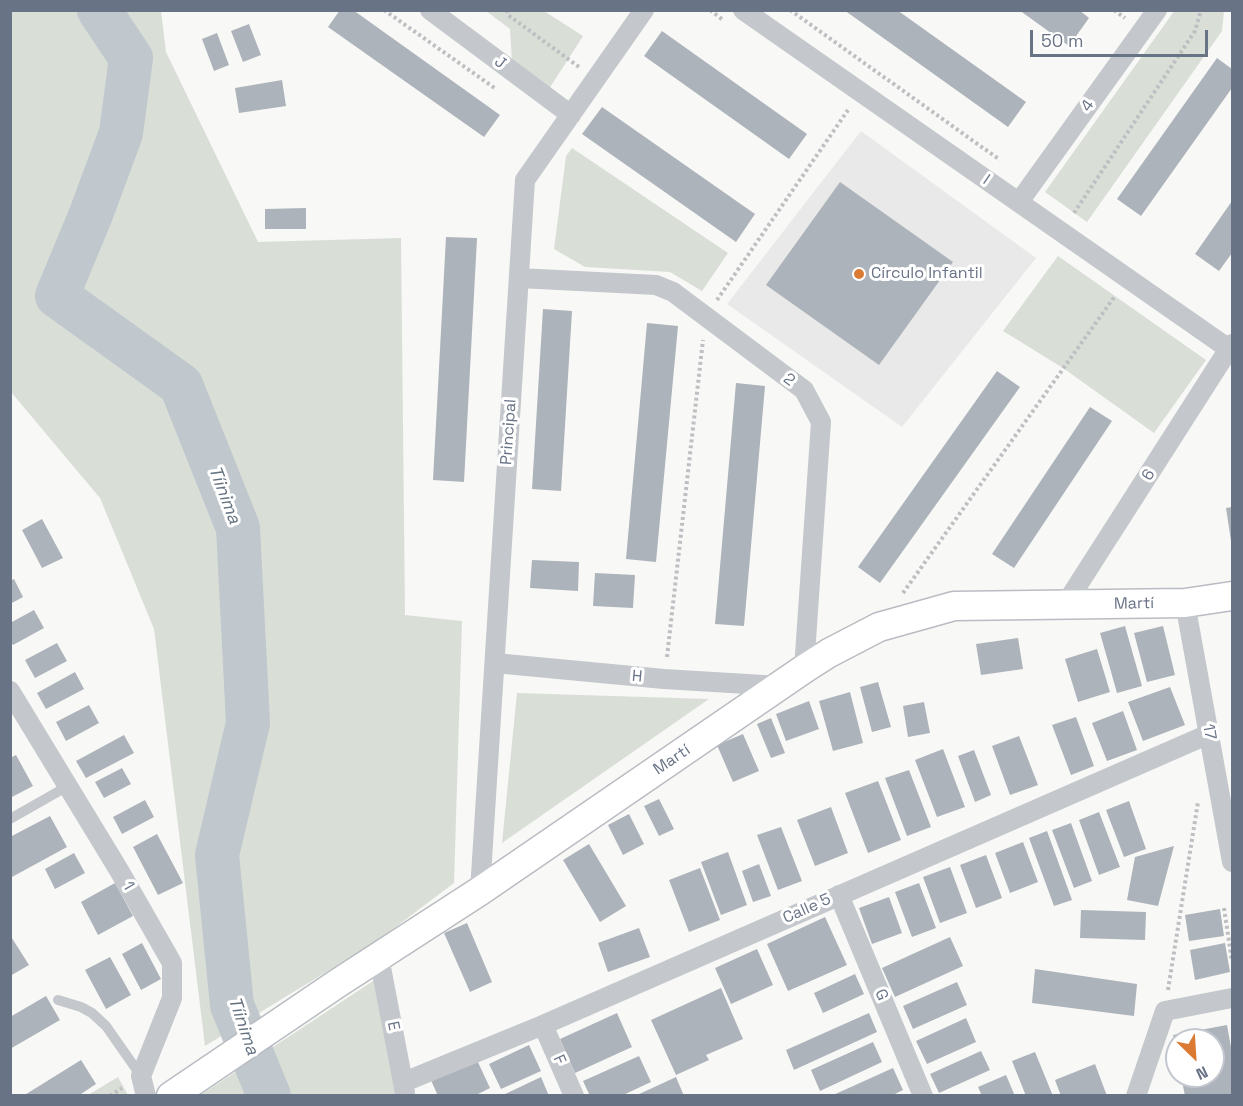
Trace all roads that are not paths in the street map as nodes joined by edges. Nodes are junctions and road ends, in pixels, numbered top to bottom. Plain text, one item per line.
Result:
1 (430, 10) edge
2 (644, 10) edge
3 (743, 10) edge
4 (1157, 10) edge
5 (570, 115) junction
6 (1019, 202) junction
7 (519, 278) junction
8 (1231, 347) edge
9 (1233, 596) edge
10 (1185, 603) junction
11 (1065, 605) junction
12 (495, 663) junction
13 (804, 669) junction
14 (780, 686) junction
15 (10, 691) edge
16 (1209, 734) junction
17 (68, 786) junction
18 (10, 819) edge
19 (1233, 862) edge
20 (480, 891) junction
21 (839, 896) junction
22 (379, 957) junction
23 (1233, 998) edge
24 (58, 1000) dead end
25 (543, 1025) junction
26 (143, 1086) edge
27 (405, 1089) edge
28 (174, 1094) edge
29 (574, 1095) edge
30 (923, 1095) edge
31 (1136, 1095) edge

1 - 5 street, J
2 - 5 street, Principal
3 - 6 street, I
4 - 6 street, 4
5 - 7 street, Principal
6 - 8 street, I
7 - 12 street, Principal
7 - 13 street, 2
8 - 11 street, 6
9 - 10 street, Martí
10 - 11 street, Martí
10 - 16 street, 17
11 - 13 street, Martí
12 - 14 street, H
12 - 20 street, Principal
13 - 14 street, Martí
14 - 20 street, Martí
15 - 17 street, 1
16 - 19 street, 17
16 - 21 street, Calle 5
17 - 18 lane
17 - 26 street, 1
20 - 22 street, Martí
21 - 25 street, Calle 5
21 - 30 street, G
22 - 27 street, E
22 - 28 street, Martí
23 - 31 street
24 - 26 lane
25 - 27 street, Calle 5
25 - 29 street, F

